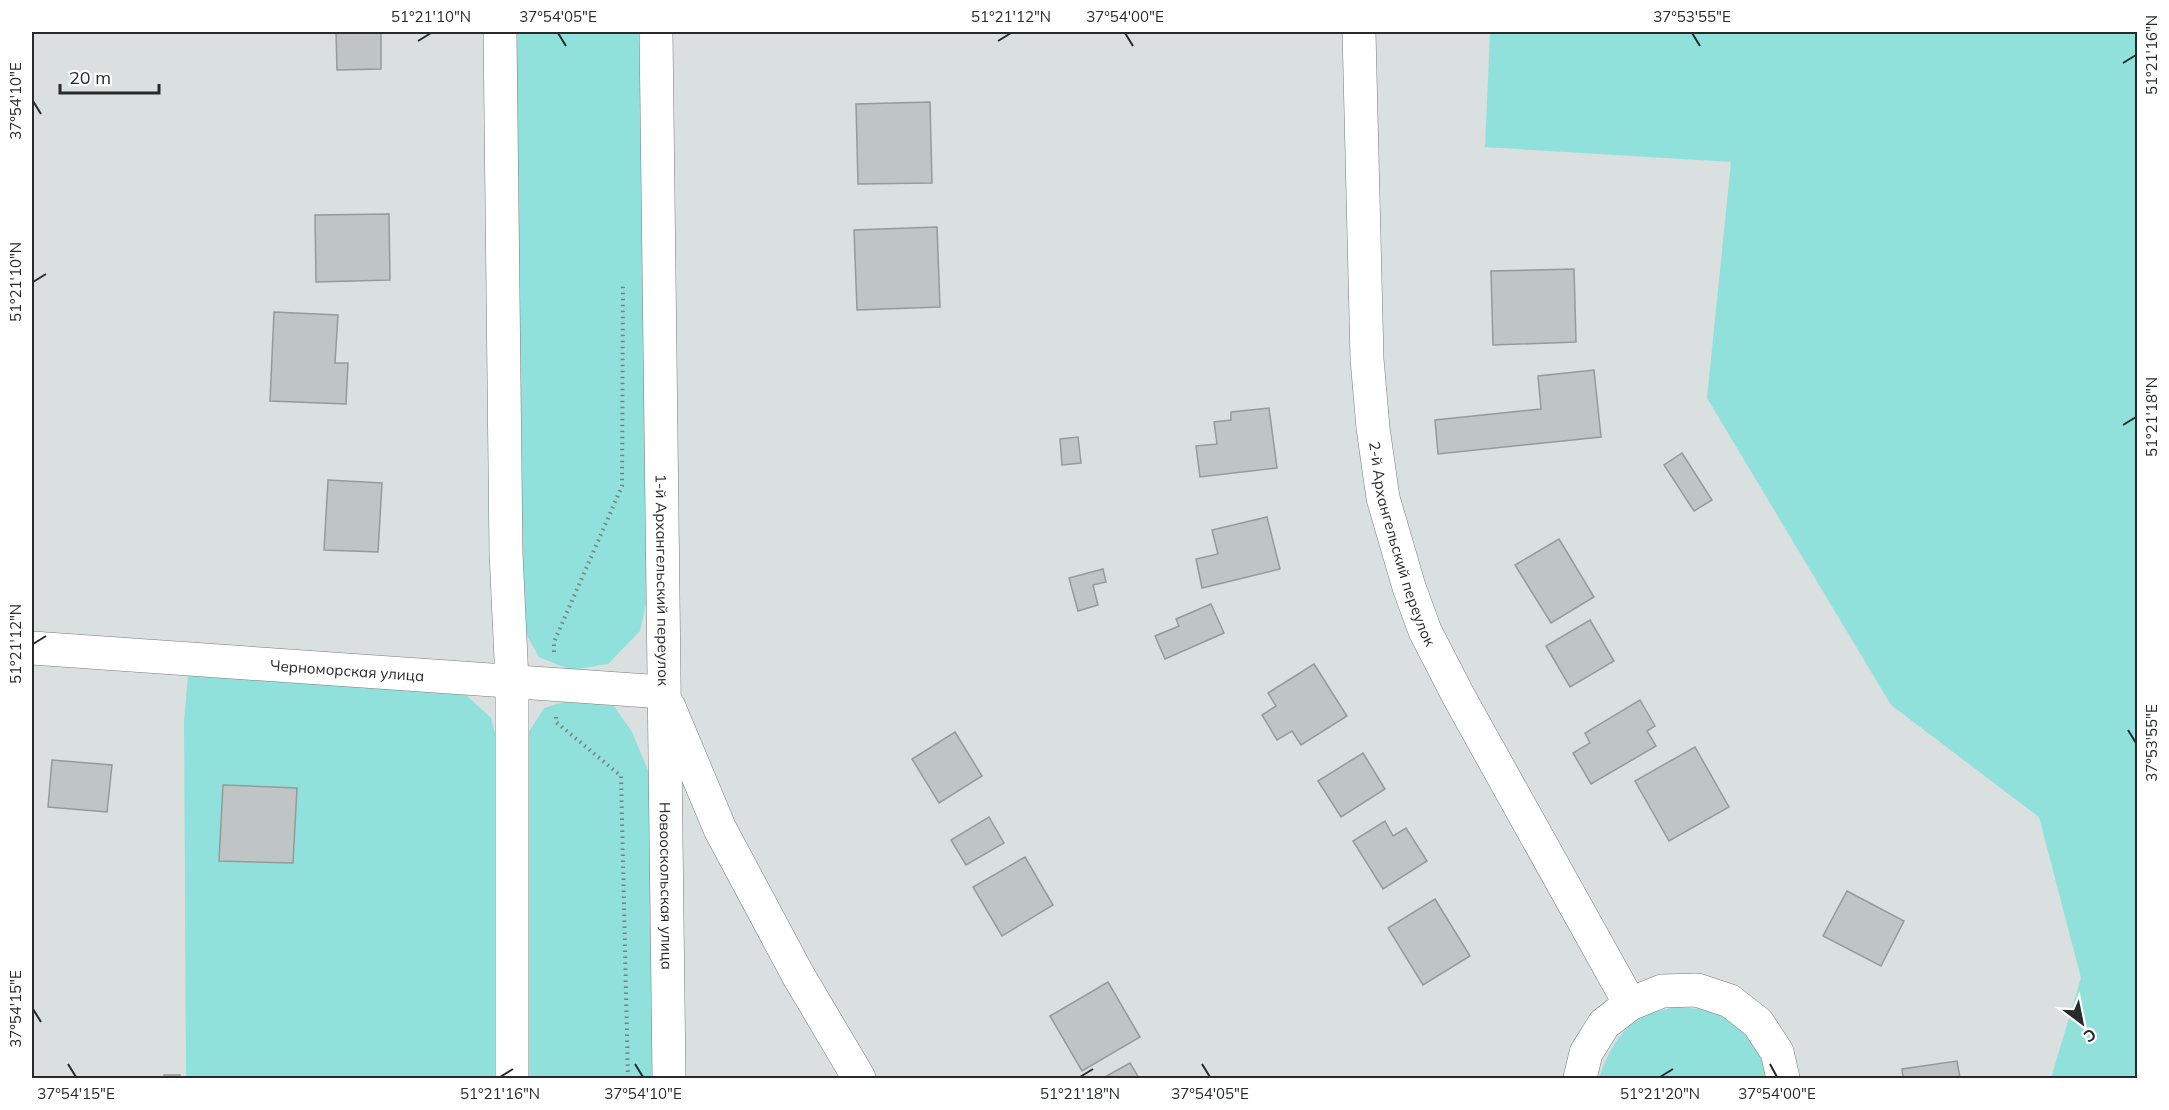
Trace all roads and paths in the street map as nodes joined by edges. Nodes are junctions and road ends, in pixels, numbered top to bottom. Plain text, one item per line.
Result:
1 (500, 32) edge
2 (656, 32) edge
3 (1359, 32) edge
4 (623, 283) dead end
5 (32, 648) edge
6 (554, 653) dead end
7 (512, 681) junction
8 (663, 692) junction
9 (556, 710) dead end
10 (1630, 1004) junction
11 (512, 1078) edge
12 (628, 1078) edge
13 (669, 1078) edge
14 (859, 1078) edge
15 (1580, 1078) edge
16 (1783, 1078) edge

1 - 7 street
2 - 8 street, 1-й Архангельский переулок
3 - 10 street, 2-й Архангельский переулок
4 - 6 path
5 - 7 street, Черноморская улица
7 - 8 street, Черноморская улица
7 - 11 street
8 - 13 street, Новооскольская улица
8 - 14 street, 1-й Архангельский переулок
9 - 12 path
10 - 15 street
10 - 16 street

